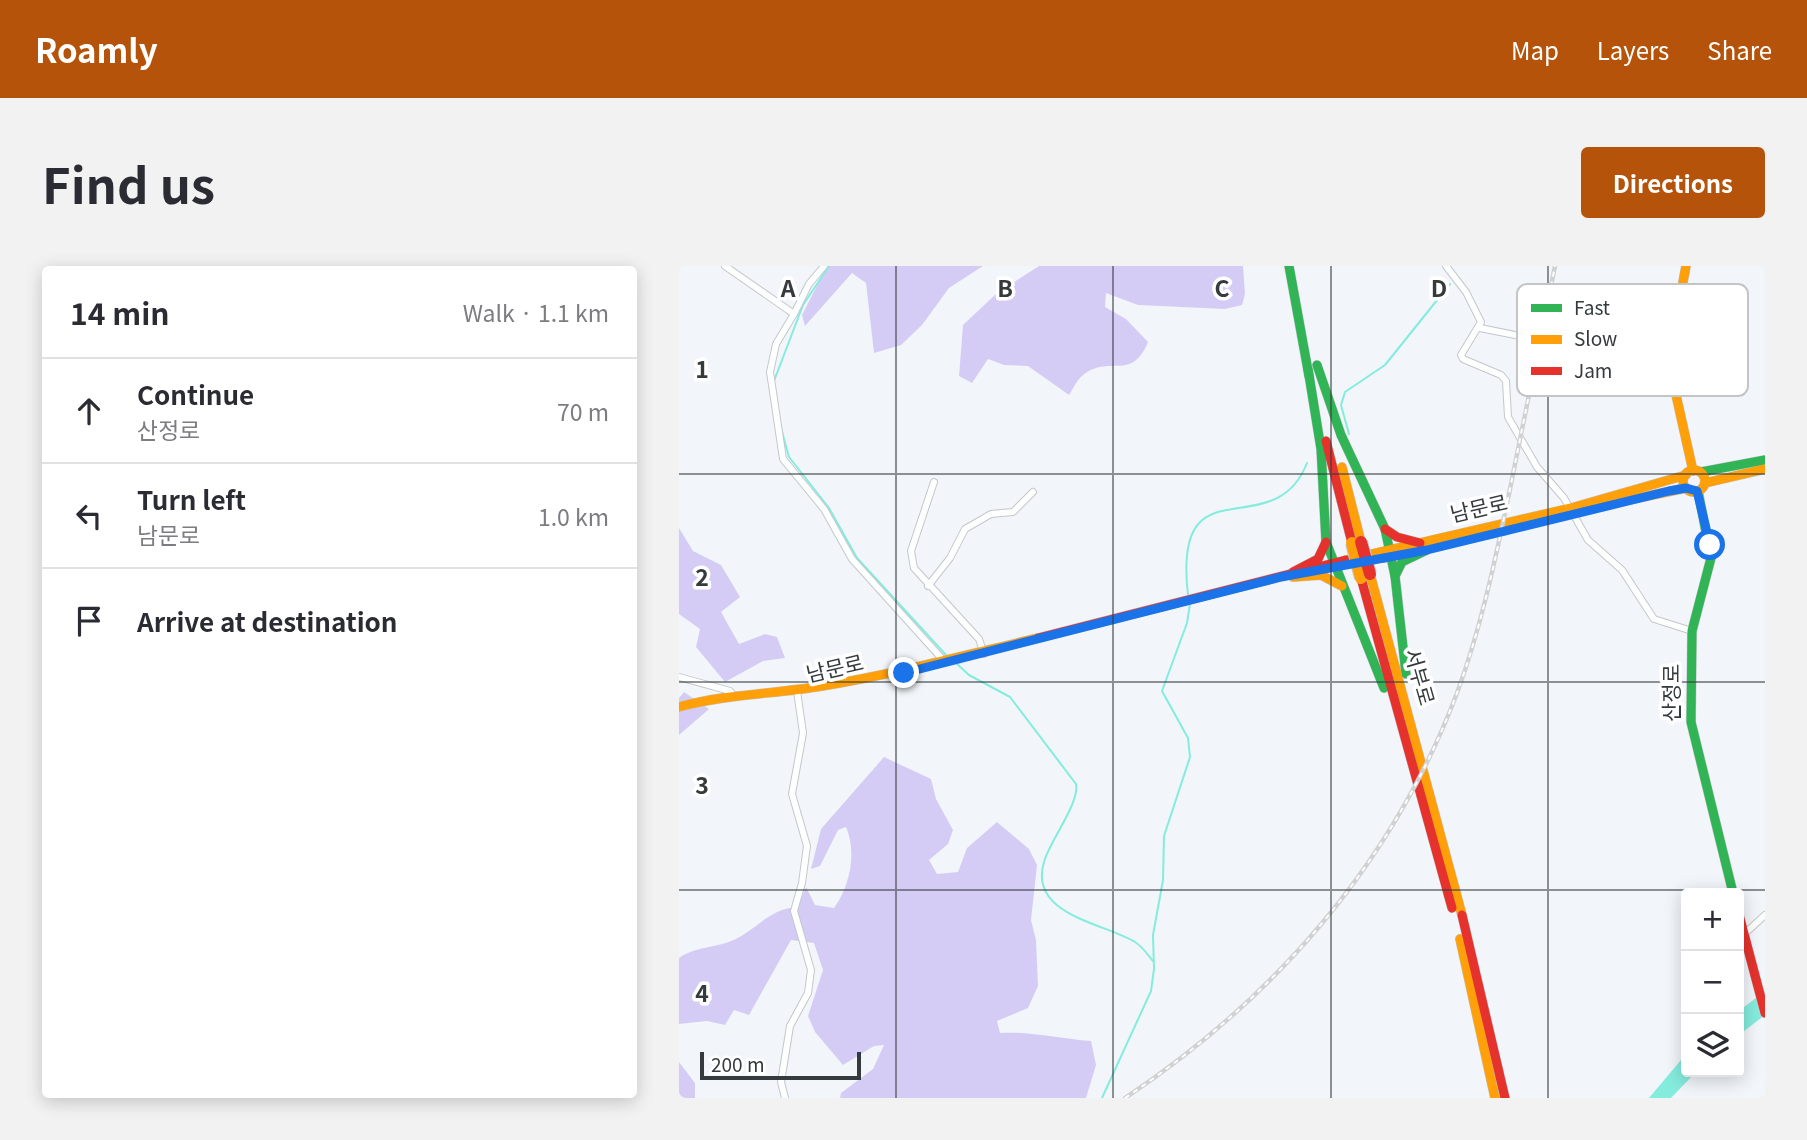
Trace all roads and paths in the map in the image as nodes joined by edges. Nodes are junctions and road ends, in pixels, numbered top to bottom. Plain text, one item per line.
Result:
1 (725, 266) edge
2 (824, 266) edge
3 (1289, 266) edge
4 (1297, 266) edge
5 (1446, 266) edge
6 (1686, 266) edge
7 (1683, 284) edge
8 (794, 314) junction
9 (1480, 327) junction
10 (1517, 335) edge
11 (1312, 367) junction
12 (1675, 396) edge
13 (1764, 465) edge
14 (1695, 480) junction
15 (934, 482) dead end
16 (1033, 492) dead end
17 (1573, 510) junction
18 (1385, 529) junction
19 (1327, 542) junction
20 (1423, 546) junction
21 (1390, 553) junction
22 (1335, 565) junction
23 (1289, 576) junction
24 (1395, 576) junction
25 (928, 586) junction
26 (1342, 586) junction
27 (1692, 631) junction
28 (987, 651) junction
29 (949, 659) junction
30 (679, 677) edge
31 (797, 694) junction
32 (735, 699) junction
33 (679, 709) edge
34 (1417, 762) junction
35 (1732, 888) edge
36 (1765, 915) edge
37 (1744, 933) edge
38 (1744, 945) edge
39 (1765, 1013) edge
40 (1497, 1091) edge
41 (785, 1098) edge
42 (1506, 1098) edge

1 - 8 street
2 - 8 street
3 - 11 main road, 서부로
4 - 11 main road, 서부로
5 - 9 street
6 - 7 main road, 산정로
8 - 29 street
9 - 10 street
9 - 17 street
11 - 18 main road
11 - 19 main road
11 - 34 main road, 서부로, bridge
12 - 14 main road, 산정로
13 - 14 main road, 남문로
14 - 17 main road, 남문로
14 - 27 main road, 산정로
15 - 25 street
16 - 25 street
17 - 20 main road, 남문로
17 - 27 street
18 - 20 main road
18 - 21 main road
19 - 22 main road
19 - 23 main road
20 - 21 main road, 남문로
20 - 24 main road
21 - 22 main road, 남문로
21 - 24 main road
22 - 23 main road, 남문로
22 - 26 main road
23 - 26 main road
23 - 28 main road, 남문로
24 - 34 main road
25 - 28 street
26 - 34 main road
27 - 35 main road, 산정로
28 - 29 main road, 남문로
29 - 31 main road, 남문로
30 - 32 street
31 - 32 main road, 남문로
31 - 41 street
32 - 33 main road, 남문로
34 - 40 main road, 서부로
36 - 37 street
38 - 39 main road
40 - 42 main road, 서부로

